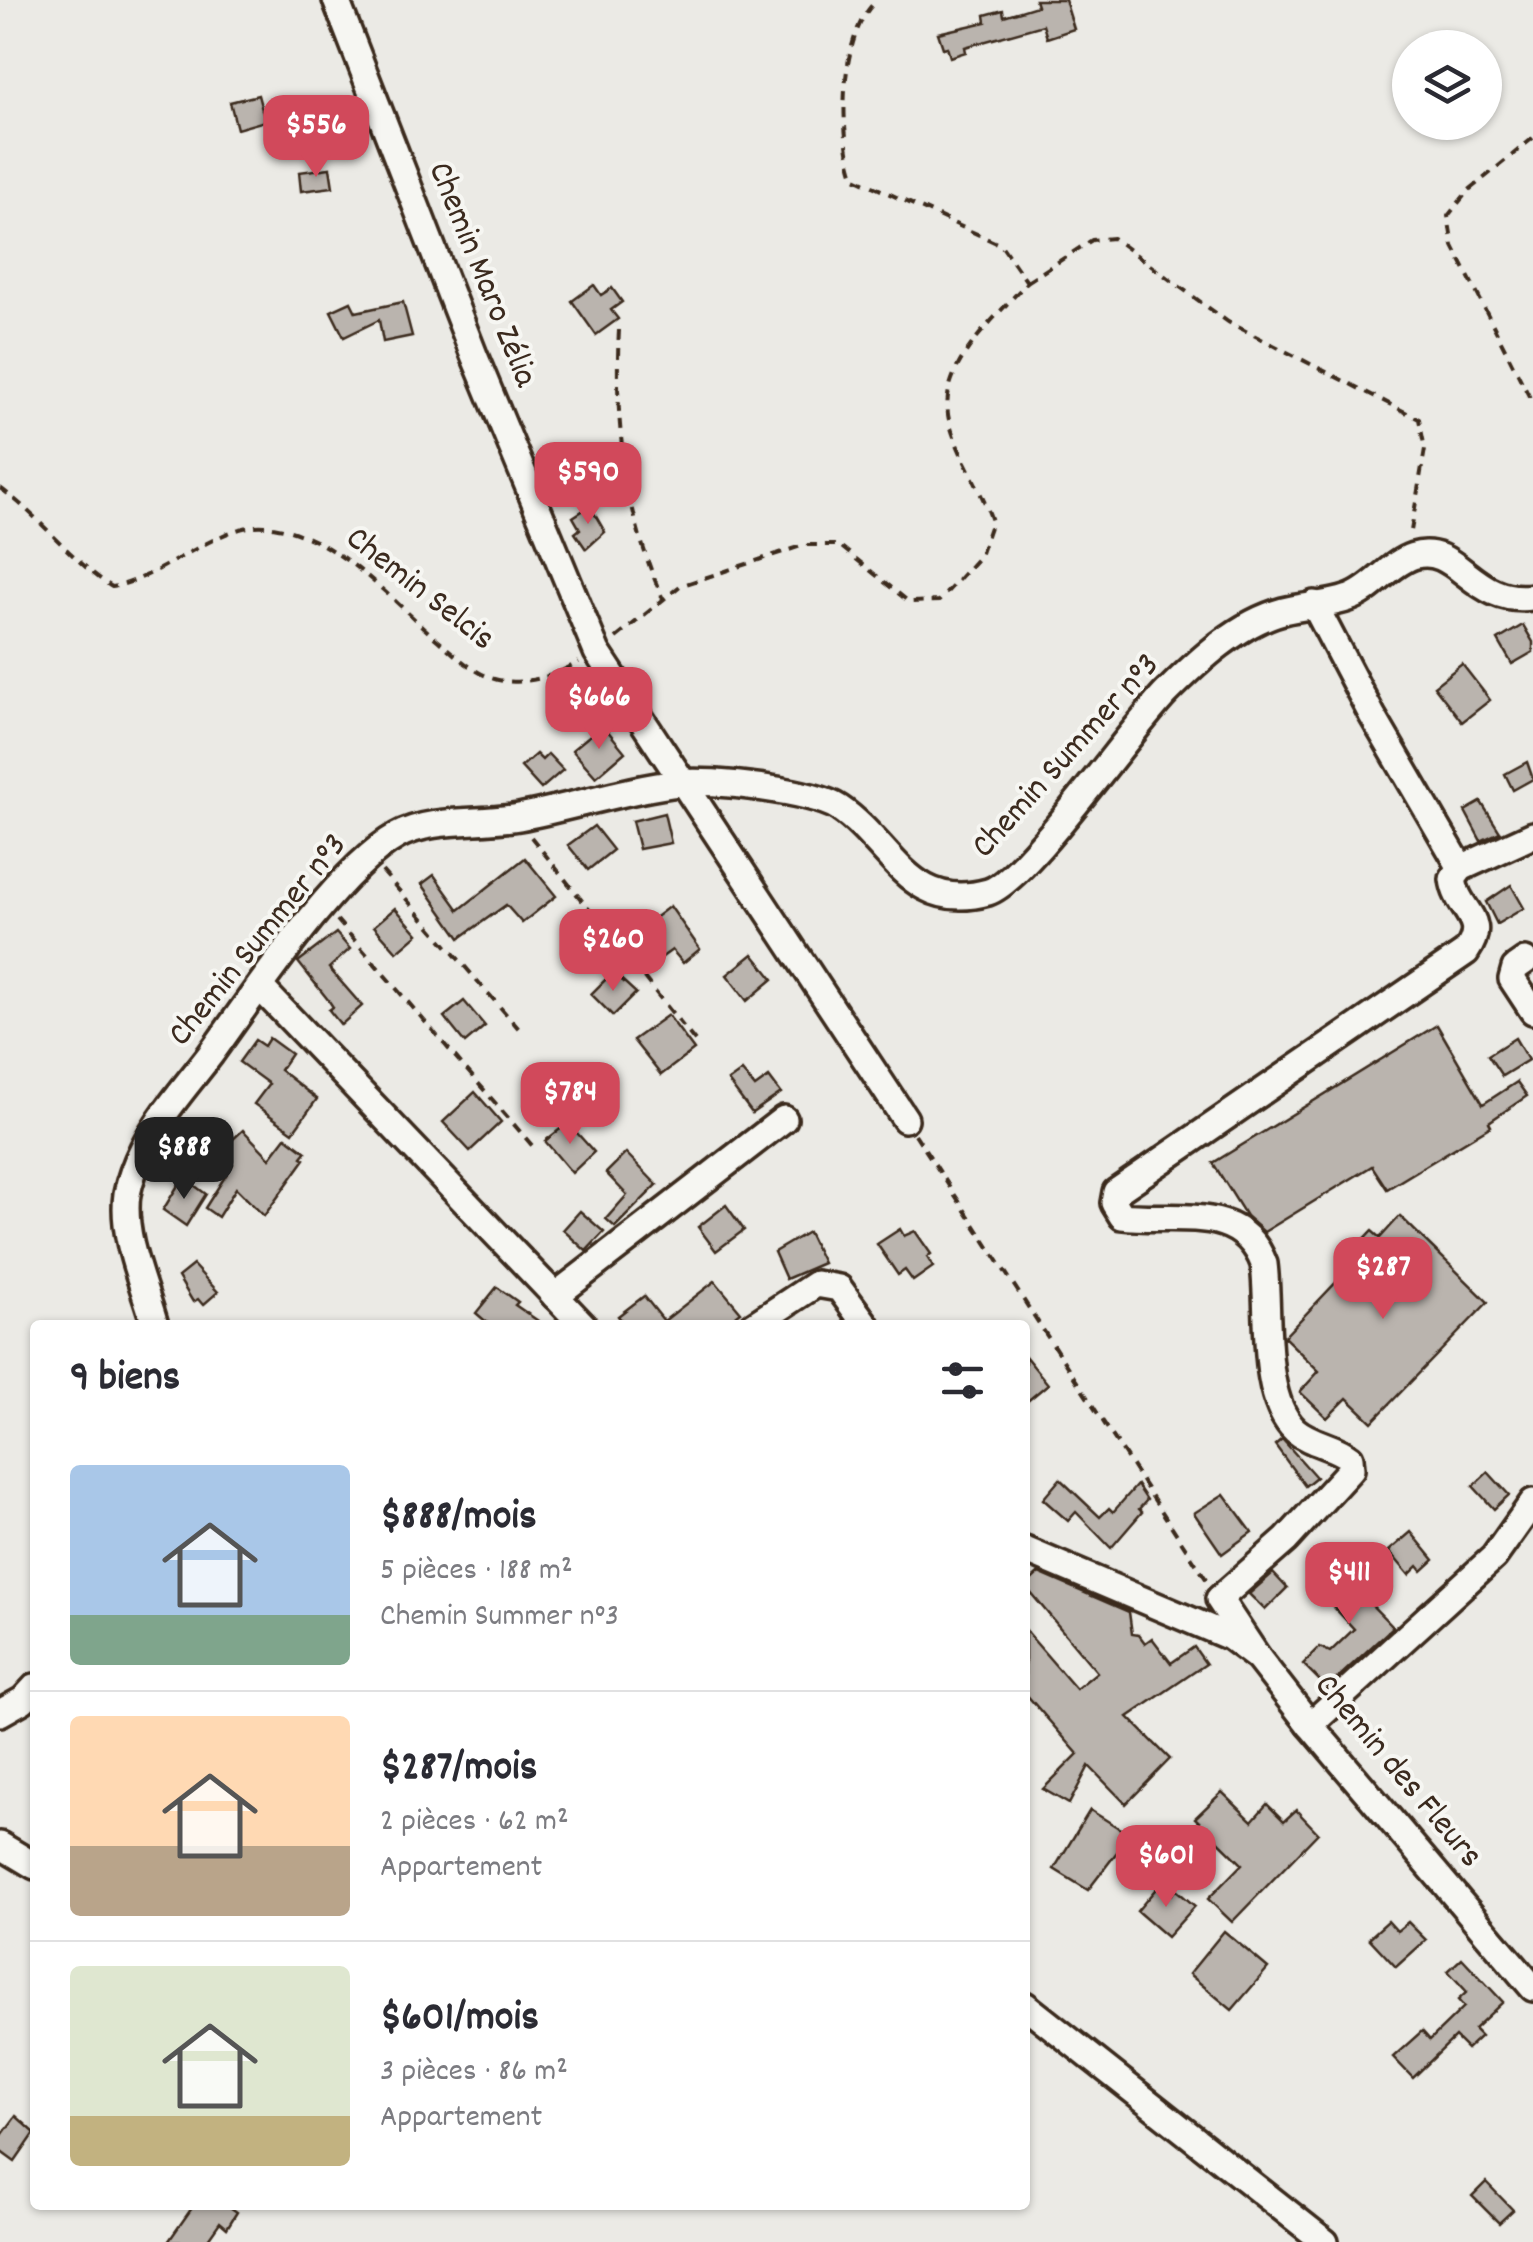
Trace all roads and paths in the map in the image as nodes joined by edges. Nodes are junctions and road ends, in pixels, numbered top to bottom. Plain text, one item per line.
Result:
1 (336, 0) edge
2 (878, 0) edge
3 (1533, 138) edge
4 (1027, 282) junction
5 (619, 330) dead end
6 (1533, 404) edge
7 (0, 488) edge
8 (1406, 558) junction
9 (1533, 596) edge
10 (664, 599) junction
11 (1314, 604) junction
12 (597, 652) junction
13 (683, 782) junction
14 (515, 818) junction
15 (1533, 835) edge
16 (370, 856) junction
17 (1461, 868) junction
18 (324, 905) junction
19 (1525, 961) dead end
20 (260, 987) junction
21 (1533, 1011) edge
22 (520, 1030) dead end
23 (698, 1046) dead end
24 (784, 1118) dead end
25 (905, 1119) joint
26 (536, 1150) dead end
27 (555, 1296) junction
28 (154, 1320) edge
29 (578, 1320) edge
30 (762, 1320) edge
31 (862, 1320) edge
32 (1530, 1515) edge
33 (1030, 1552) edge
34 (1219, 1599) junction
35 (1258, 1658) junction
36 (30, 1692) edge
37 (0, 1713) edge
38 (1310, 1725) junction
39 (0, 1846) edge
40 (30, 1863) edge
41 (1533, 1988) edge
42 (1030, 2008) edge
43 (1325, 2242) edge

1 - 12 street, Chemin Maro Zélia
2 - 4 path
3 - 6 path
4 - 8 path
4 - 10 path, Chemin Selcis
5 - 10 path
7 - 12 path, Chemin Selcis
8 - 9 street
8 - 11 street, Chemin Summer n°3
10 - 12 path, Chemin Selcis
11 - 13 street, Chemin Summer n°3
11 - 17 street
12 - 13 street, Chemin Maro Zélia
13 - 14 street, Chemin Summer n°3
13 - 25 street, Chemin Maro Zélia
14 - 16 street, Chemin Summer n°3
14 - 23 path
15 - 17 street
16 - 18 street, Chemin Summer n°3
16 - 22 path
17 - 34 street
18 - 20 street, Chemin Summer n°3
18 - 26 path
19 - 21 street
20 - 27 street
20 - 28 street, Chemin Summer n°3
24 - 27 street
25 - 34 path
27 - 29 street
30 - 31 street
32 - 38 street
33 - 35 street, Chemin des Fleurs
34 - 35 street
35 - 38 street, Chemin des Fleurs
36 - 37 street
38 - 41 street, Chemin des Fleurs
39 - 40 street
42 - 43 street

